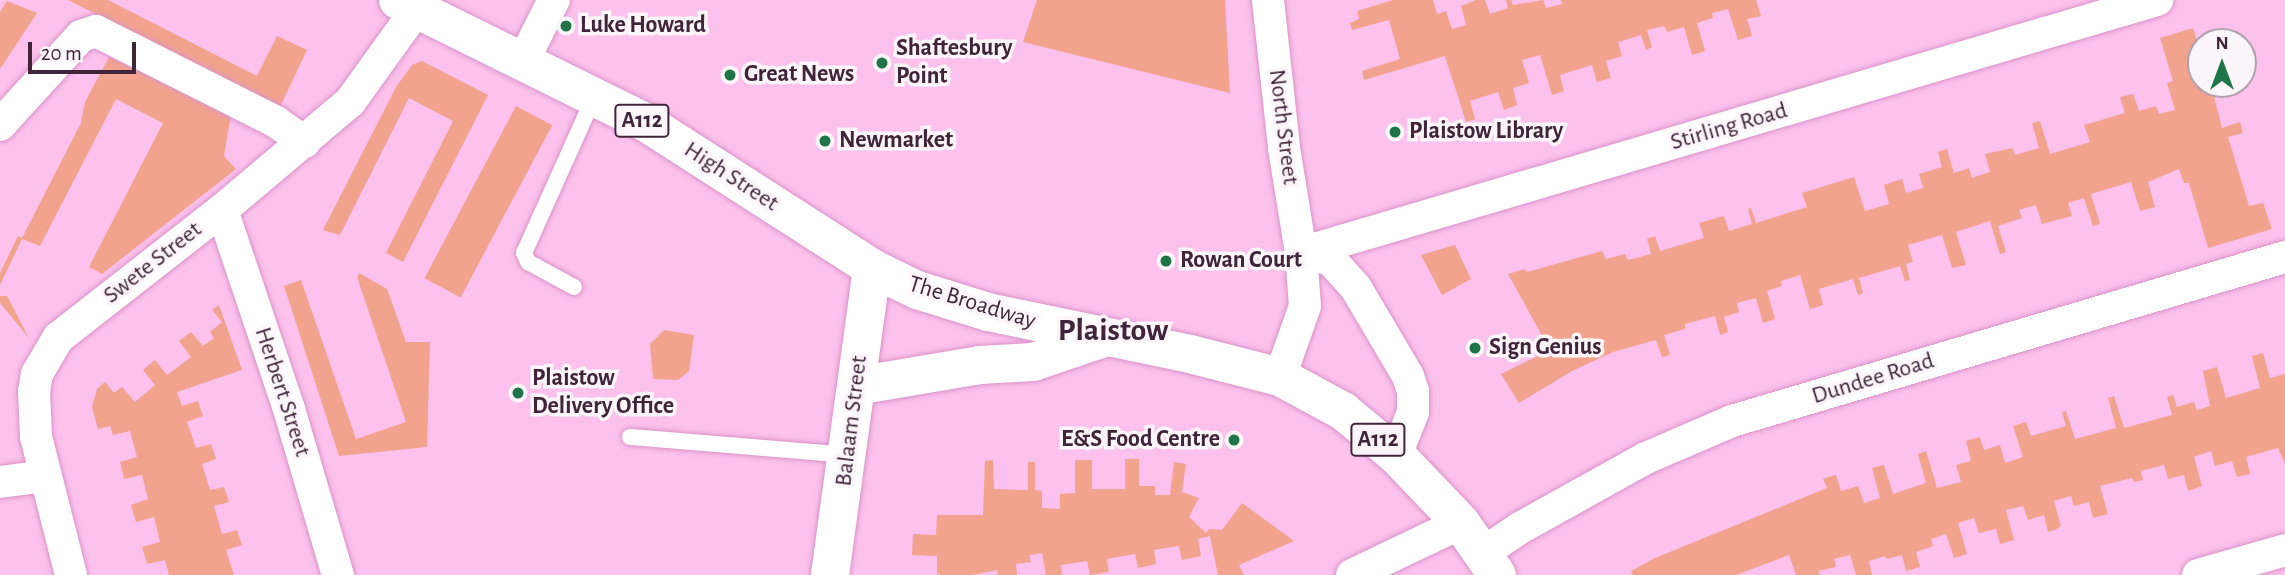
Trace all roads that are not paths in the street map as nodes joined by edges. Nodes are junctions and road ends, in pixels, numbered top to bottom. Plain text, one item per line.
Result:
1 (554, 0) edge
2 (1268, 0) edge
3 (2157, 0) edge
4 (407, 5) edge
5 (523, 61) junction
6 (594, 97) junction
7 (0, 125) edge
8 (305, 142) junction
9 (222, 210) junction
10 (1301, 253) junction
11 (2285, 257) edge
12 (872, 268) junction
13 (574, 287) dead end
14 (1104, 338) junction
15 (1280, 377) junction
16 (856, 386) junction
17 (630, 437) dead end
18 (847, 455) junction
19 (1396, 455) junction
20 (45, 476) junction
21 (0, 482) edge
22 (2285, 550) edge
23 (1480, 551) edge
24 (71, 575) edge
25 (338, 575) edge
26 (830, 575) edge
27 (1352, 575) edge
28 (2198, 575) edge

1 - 5 street
2 - 10 street, North Street
3 - 10 street, Stirling Road
4 - 5 main road, High Street / A112
4 - 8 street, Swete Street
5 - 6 main road, High Street / A112
6 - 12 main road, High Street / A112
6 - 13 lane
7 - 8 street
8 - 9 street, Swete Street
9 - 20 street, Swete Street
9 - 25 street, Herbert Street
10 - 15 street, North Street
10 - 19 street
11 - 23 street, Dundee Road
12 - 14 main road, The Broadway / A112
12 - 16 main road, Balaam Street
14 - 15 main road, The Broadway / A112
14 - 16 main road
15 - 19 main road, A112
16 - 18 main road, Balaam Street
17 - 18 lane
18 - 26 main road, Balaam Street
19 - 23 main road, A112
20 - 21 street
20 - 24 street, Swete Street
22 - 28 street
23 - 27 street, Dundee Road

